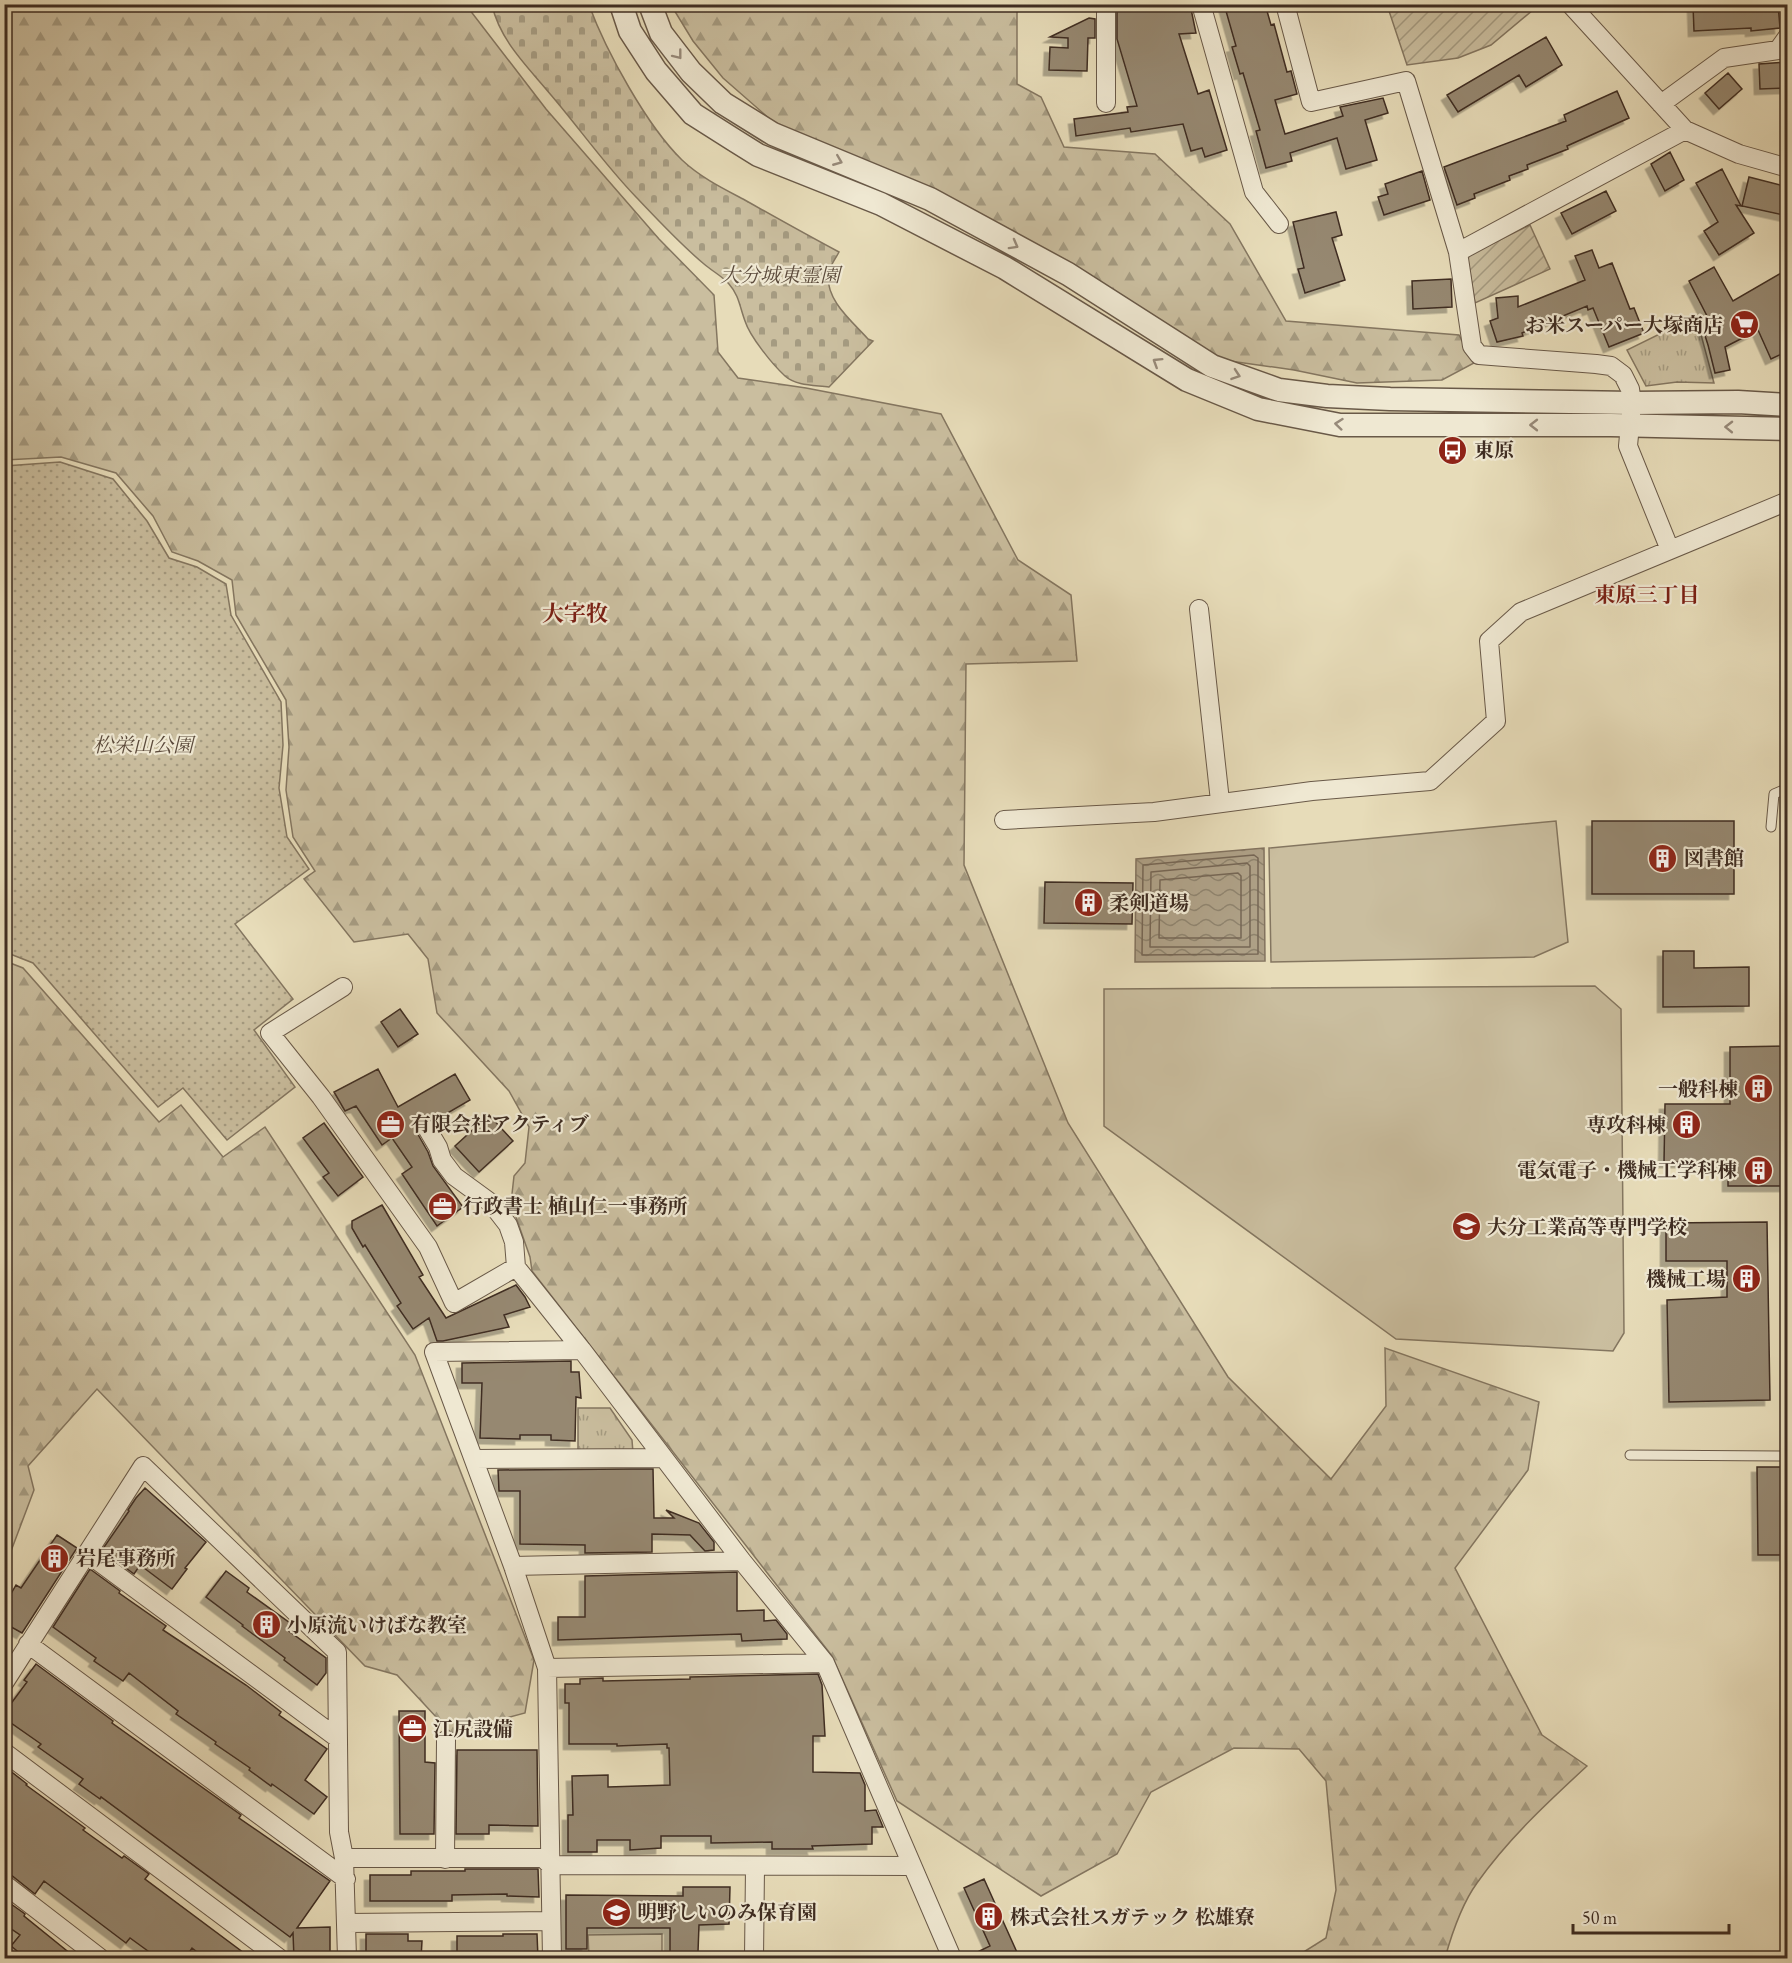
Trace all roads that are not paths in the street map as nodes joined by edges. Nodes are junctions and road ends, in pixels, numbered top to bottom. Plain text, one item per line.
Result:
1 (621, 4) edge
2 (650, 4) edge
3 (1106, 4) edge
4 (1201, 4) edge
5 (1285, 4) edge
6 (1570, 4) edge
7 (1788, 36) edge
8 (1106, 103) dead end
9 (1661, 104) junction
10 (1685, 130) junction
11 (1788, 168) edge
12 (1279, 224) dead end
13 (1458, 252) junction
14 (1632, 403) junction
15 (1788, 405) edge
16 (1631, 426) junction
17 (1788, 429) edge
18 (1788, 501) edge
19 (1670, 550) junction
20 (1199, 609) dead end
21 (1788, 788) edge
22 (1220, 801) junction
23 (1004, 820) dead end
24 (1771, 827) dead end
25 (343, 987) dead end
26 (428, 1131) dead end
27 (516, 1267) junction
28 (582, 1350) junction
29 (1630, 1455) dead end
30 (1788, 1456) edge
31 (663, 1458) junction
32 (474, 1459) junction
33 (87, 1553) junction
34 (742, 1561) junction
35 (513, 1566) junction
36 (28, 1644) junction
37 (825, 1663) junction
38 (547, 1668) junction
39 (4, 1683) edge
40 (336, 1737) junction
41 (446, 1740) dead end
42 (4, 1752) edge
43 (344, 1858) junction
44 (445, 1858) junction
45 (550, 1865) junction
46 (912, 1866) junction
47 (755, 1867) junction
48 (346, 1879) junction
49 (4, 1884) edge
50 (551, 1920) junction
51 (347, 1923) junction
52 (100, 1959) edge
53 (279, 1959) edge
54 (347, 1959) edge
55 (552, 1959) edge
56 (754, 1959) edge
57 (952, 1959) edge

16 -> 1 street
2 -> 14 street
3 - 8 street
4 - 12 street
5 - 13 street
6 - 9 street
7 - 9 street
9 - 10 street
10 - 11 street
10 - 13 street
13 - 14 street
14 - 15 street
14 - 16 street
17 -> 16 street
16 - 19 street
18 - 19 street
19 - 22 street
20 - 22 street
21 - 24 lane
22 - 23 street
25 - 27 street
26 - 27 street
27 - 28 street
28 - 31 street
28 - 32 street
29 - 30 lane
31 - 32 street
31 - 34 street
32 - 35 street
33 - 36 street
33 - 40 street
33 - 40 street
34 - 35 street
34 - 37 street
35 - 38 street
36 - 39 street
36 - 48 street
37 - 38 street
37 - 46 street
38 - 45 street
40 - 43 street
41 - 44 street
42 - 53 street
43 - 44 street
43 - 48 street
44 - 45 street
45 - 47 street
45 - 50 street
46 - 47 street
46 - 57 street
47 - 56 street
48 - 51 street
49 - 52 street
50 - 51 street
50 - 55 street
51 - 54 street

